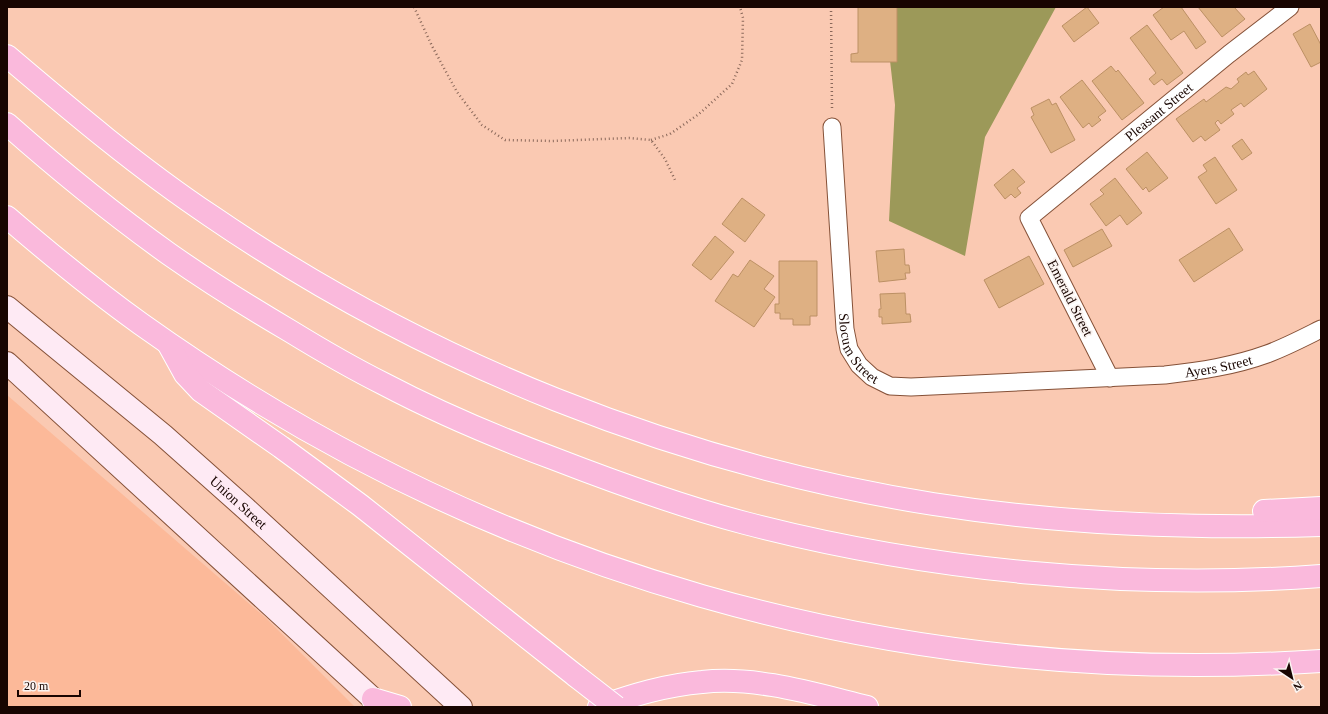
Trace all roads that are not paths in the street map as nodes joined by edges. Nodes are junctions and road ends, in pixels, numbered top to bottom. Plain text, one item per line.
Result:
1 (1290, 7) edge
2 (7, 56) edge
3 (7, 124) edge
4 (832, 127) road end
5 (7, 217) edge
6 (1029, 218) joint
7 (7, 307) edge
8 (1321, 329) edge
9 (168, 343) junction
10 (7, 363) edge
11 (1110, 378) junction
12 (1321, 508) edge
13 (1107, 522) junction
14 (1321, 525) edge
15 (1321, 576) edge
16 (1321, 661) edge
17 (378, 703) edge
18 (609, 706) edge
19 (400, 707) edge
20 (462, 707) edge
21 (867, 707) edge

1 - 6 street, Pleasant Street
2 - 13 highway
3 - 15 highway
4 - 11 street, Slocum Street
5 - 9 highway
6 - 11 street, Emerald Street
7 - 20 main road, Union Street
8 - 11 street, Ayers Street
9 - 16 highway
9 - 18 highway, bridge
10 - 17 main road
12 - 13 highway
13 - 14 highway
17 - 19 highway
18 - 21 highway

